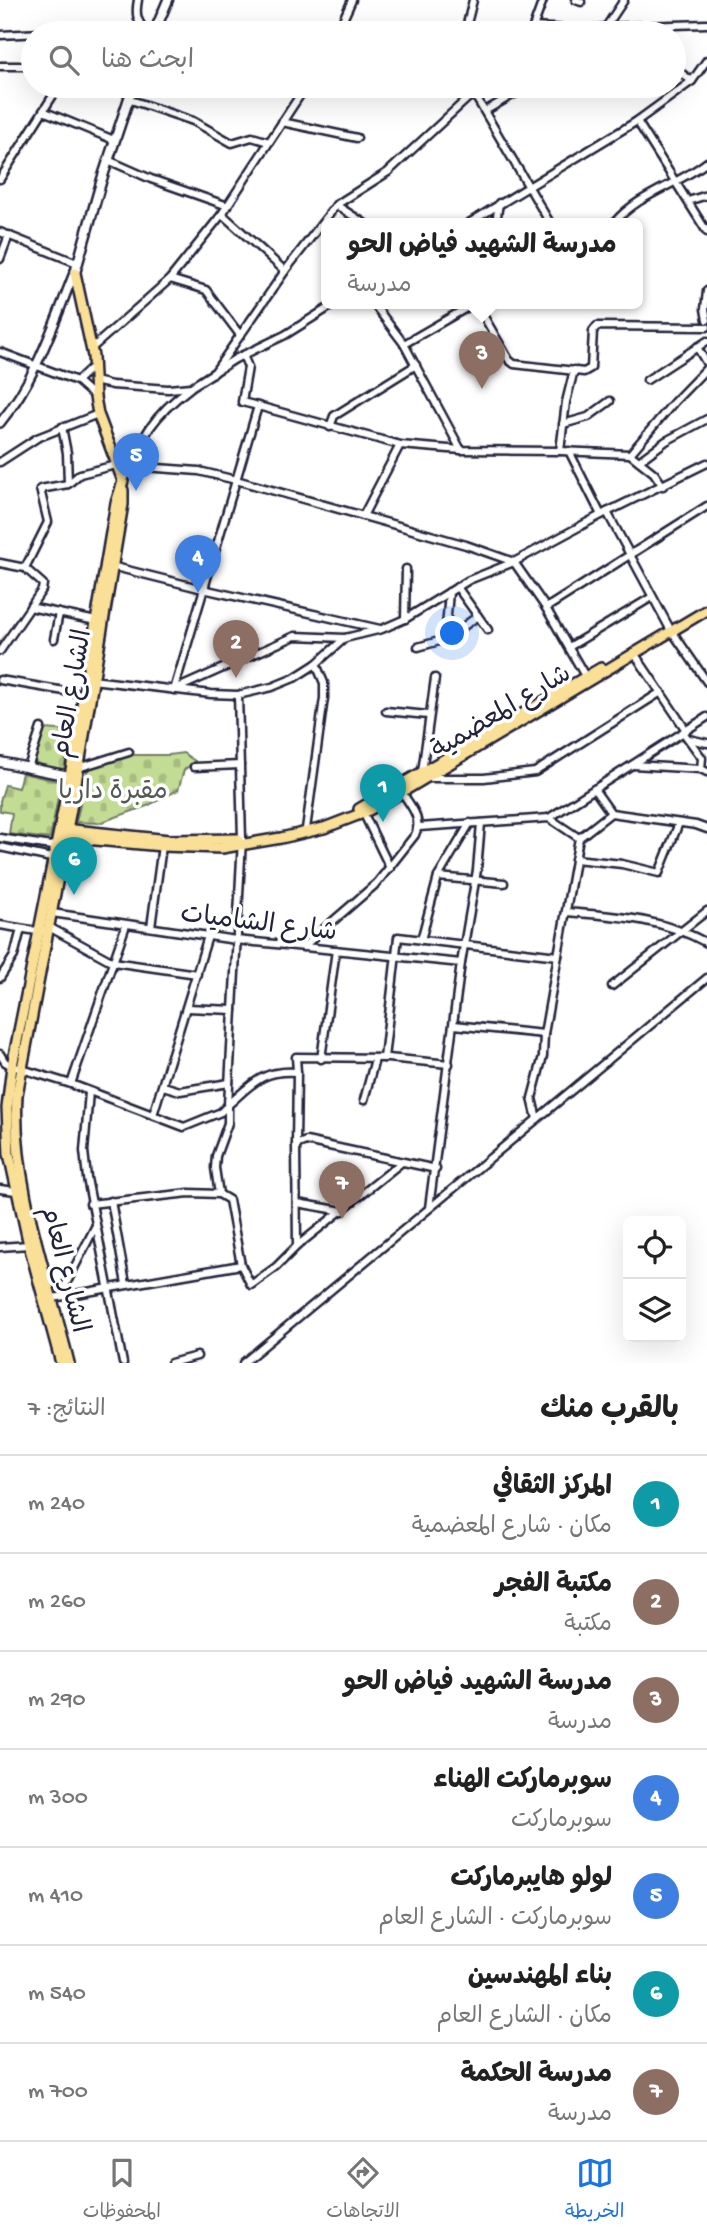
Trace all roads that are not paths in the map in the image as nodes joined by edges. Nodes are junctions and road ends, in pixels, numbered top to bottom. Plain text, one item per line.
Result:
1 (138, 0) edge
2 (168, 0) edge
3 (352, 0) edge
4 (473, 0) edge
5 (543, 0) edge
6 (624, 0) edge
7 (138, 21) edge
8 (159, 21) edge
9 (342, 21) edge
10 (468, 21) edge
11 (535, 21) edge
12 (610, 21) edge
13 (707, 24) edge
14 (686, 25) edge
15 (21, 34) edge
16 (0, 35) edge
17 (707, 60) edge
18 (0, 66) edge
19 (21, 66) edge
20 (686, 77) edge
21 (692, 81) junction
22 (686, 85) edge
23 (51, 98) edge
24 (298, 98) edge
25 (466, 98) edge
26 (474, 98) edge
27 (507, 98) edge
28 (669, 98) edge
29 (128, 99) joint
30 (43, 111) junction
31 (485, 111) junction
32 (637, 121) junction
33 (282, 122) junction
34 (357, 138) dead end
35 (114, 140) junction
36 (269, 142) junction
37 (108, 160) junction
38 (707, 162) edge
39 (0, 179) edge
40 (675, 182) junction
41 (527, 186) junction
42 (707, 195) edge
43 (688, 201) junction
44 (499, 203) junction
45 (336, 205) junction
46 (228, 206) junction
47 (222, 214) junction
48 (326, 218) edge
49 (356, 218) edge
50 (476, 218) edge
51 (497, 218) edge
52 (547, 218) edge
53 (618, 218) edge
54 (321, 224) edge
55 (0, 232) edge
56 (707, 232) edge
57 (9, 235) junction
58 (0, 259) edge
59 (76, 268) junction
60 (285, 271) junction
61 (170, 279) junction
62 (707, 291) edge
63 (326, 309) edge
64 (378, 309) edge
65 (465, 309) edge
66 (479, 309) edge
67 (707, 320) edge
68 (707, 327) edge
69 (240, 335) junction
70 (707, 341) edge
71 (404, 344) junction
72 (697, 347) junction
73 (92, 348) junction
74 (0, 352) edge
75 (243, 355) junction
76 (94, 364) junction
77 (416, 365) junction
78 (37, 366) junction
79 (707, 366) edge
80 (574, 370) junction
81 (214, 373) junction
82 (647, 380) dead end
83 (76, 381) junction
84 (94, 381) junction
85 (191, 387) junction
86 (94, 397) junction
87 (610, 401) dead end
88 (258, 407) junction
89 (98, 415) junction
90 (707, 419) edge
91 (0, 423) edge
92 (564, 424) junction
93 (62, 427) junction
94 (330, 427) junction
95 (400, 445) junction
96 (461, 450) junction
97 (560, 451) junction
98 (569, 451) junction
99 (630, 454) junction
100 (0, 461) edge
101 (639, 461) junction
102 (707, 463) edge
103 (116, 465) junction
104 (130, 466) junction
105 (236, 480) junction
106 (123, 481) junction
107 (68, 484) junction
108 (663, 486) junction
109 (707, 506) edge
110 (604, 514) junction
111 (694, 514) junction
112 (363, 516) junction
113 (707, 516) edge
114 (629, 555) junction
115 (0, 562) edge
116 (514, 562) junction
117 (110, 566) junction
118 (25, 568) junction
119 (406, 569) dead end
120 (457, 587) junction
121 (203, 589) junction
122 (449, 592) junction
123 (652, 597) junction
124 (707, 604) edge
125 (30, 607) junction
126 (546, 608) junction
127 (707, 610) edge
128 (59, 613) junction
129 (478, 616) junction
130 (405, 619) junction
131 (96, 621) junction
132 (382, 629) junction
133 (670, 629) junction
134 (488, 630) dead end
135 (345, 638) junction
136 (54, 639) dead end
137 (445, 639) junction
138 (418, 647) dead end
139 (569, 647) junction
140 (0, 652) edge
141 (634, 653) junction
142 (316, 664) junction
143 (435, 678) dead end
144 (587, 679) junction
145 (0, 680) edge
146 (90, 680) junction
147 (707, 682) edge
148 (174, 690) junction
149 (661, 692) junction
150 (88, 694) junction
151 (238, 695) junction
152 (386, 711) dead end
153 (428, 715) junction
154 (707, 717) edge
155 (41, 728) dead end
156 (685, 731) junction
157 (688, 739) junction
158 (707, 743) edge
159 (129, 752) dead end
160 (0, 762) edge
161 (240, 765) junction
162 (632, 765) junction
163 (194, 767) dead end
164 (28, 768) junction
165 (704, 770) edge
166 (75, 774) junction
167 (424, 775) junction
168 (400, 789) junction
169 (594, 789) junction
170 (362, 810) junction
171 (611, 813) junction
172 (549, 818) junction
173 (470, 823) junction
174 (481, 823) junction
175 (679, 823) junction
176 (419, 827) junction
177 (306, 829) junction
178 (707, 829) edge
179 (0, 838) edge
180 (61, 838) junction
181 (579, 838) junction
182 (241, 842) junction
183 (45, 845) junction
184 (162, 846) junction
185 (1, 849) edge
186 (42, 856) junction
187 (57, 859) junction
188 (575, 859) junction
189 (390, 868) junction
190 (438, 877) junction
191 (475, 881) junction
192 (504, 883) dead end
193 (707, 911) edge
194 (566, 912) junction
195 (52, 913) junction
196 (0, 925) edge
197 (126, 925) junction
198 (151, 927) junction
199 (22, 929) junction
200 (46, 930) junction
201 (683, 930) junction
202 (208, 936) junction
203 (236, 940) junction
204 (421, 940) junction
205 (707, 943) edge
206 (464, 946) junction
207 (303, 947) junction
208 (336, 950) junction
209 (394, 956) junction
210 (558, 956) junction
211 (113, 962) junction
212 (461, 963) junction
213 (197, 974) junction
214 (0, 978) edge
215 (707, 978) edge
216 (612, 986) dead end
217 (187, 1008) junction
218 (233, 1010) junction
219 (454, 1025) junction
220 (544, 1034) junction
221 (0, 1054) edge
222 (384, 1058) junction
223 (321, 1059) junction
224 (375, 1059) junction
225 (449, 1064) junction
226 (17, 1068) junction
227 (297, 1072) junction
228 (229, 1083) junction
229 (71, 1084) junction
230 (163, 1086) junction
231 (89, 1092) junction
232 (363, 1100) dead end
233 (228, 1105) junction
234 (153, 1115) junction
235 (537, 1119) junction
236 (296, 1145) junction
237 (402, 1162) junction
238 (436, 1169) junction
239 (0, 1189) edge
240 (16, 1191) junction
241 (219, 1194) junction
242 (111, 1201) junction
243 (297, 1203) junction
244 (90, 1204) junction
245 (429, 1209) junction
246 (343, 1212) junction
247 (95, 1227) junction
248 (29, 1245) junction
249 (297, 1246) junction
250 (0, 1247) edge
251 (241, 1265) junction
252 (126, 1284) junction
253 (108, 1287) junction
254 (64, 1296) junction
255 (53, 1298) junction
256 (198, 1356) dead end
257 (61, 1363) edge
258 (69, 1363) edge
259 (123, 1363) edge
260 (172, 1363) edge
261 (243, 1363) edge

1 - 7 street
2 - 8 main road
3 - 9 street
4 - 10 street
5 - 11 street
6 - 12 street
13 - 14 street
15 - 16 street
17 - 21 street
18 - 19 street
20 - 21 street
21 - 22 street
23 - 30 street
24 - 33 street
25 - 45 street
26 - 31 street
27 - 31 street
28 - 32 street
29 - 35 main road
29 - 36 street
30 - 35 street
30 - 39 street
31 - 41 street
32 - 40 street
32 - 41 street
33 - 34 street
33 - 36 street
35 - 37 main road
36 - 46 street
37 - 46 street
37 - 59 main road
38 - 40 street
40 - 43 street
40 - 53 street
41 - 44 street
41 - 52 street
42 - 43 street
43 - 56 street
44 - 50 street
44 - 51 street
45 - 48 street
45 - 49 street
46 - 47 street
47 - 60 street
47 - 61 street
54 - 60 street
55 - 57 street
57 - 58 street
57 - 59 street
59 - 73 main road
59 - 78 street
60 - 69 street
61 - 69 street
61 - 73 street
62 - 67 street
63 - 75 street
64 - 71 street
65 - 71 street
66 - 80 street
68 - 80 street
69 - 81 street
70 - 72 street
71 - 77 street
72 - 79 street
72 - 82 street
73 - 76 main road
74 - 78 street
75 - 81 street
75 - 88 street
76 - 83 street
76 - 84 main road
77 - 94 street
77 - 96 street
78 - 83 street
78 - 91 street
79 - 99 street
80 - 92 street
81 - 85 street
83 - 86 street
84 - 85 street
84 - 86 main road
85 - 104 street
86 - 89 main road
87 - 92 street
88 - 94 street
88 - 105 street
89 - 93 street
89 - 103 main road
90 - 101 street
92 - 97 street
93 - 100 street
93 - 107 street
94 - 95 street
95 - 96 street
95 - 112 street
96 - 97 street
97 - 98 street
98 - 99 street
98 - 110 street
99 - 101 street
101 - 108 street
102 - 108 street
103 - 106 main road
103 - 107 street
104 - 105 street
104 - 106 street
105 - 112 street
105 - 121 street
106 - 117 main road, الشارع العام
107 - 118 street
108 - 110 street
109 - 111 street
110 - 114 street
110 - 116 street
111 - 113 street
111 - 114 street
112 - 116 street
114 - 123 street
114 - 126 street
115 - 118 street
116 - 120 street
116 - 126 street
117 - 121 street
117 - 131 main road
117 - 146 main road, الشارع العام
118 - 125 street
119 - 130 street
120 - 122 street
120 - 129 street
121 - 132 street
121 - 148 street
122 - 130 street
122 - 137 street
123 - 133 street
123 - 139 street
124 - 133 main road, شارع المعضمية
125 - 128 street
125 - 140 street
126 - 139 street
127 - 133 main road, شارع المعضمية
128 - 131 street
128 - 136 street
129 - 134 street
129 - 137 street
130 - 132 street
131 - 146 main road
132 - 135 street
133 - 141 main road, شارع المعضمية
133 - 144 main road, شارع المعضمية
133 - 147 street
135 - 142 street
135 - 148 street
137 - 138 street
139 - 144 street
141 - 144 main road, شارع المعضمية
141 - 149 street
142 - 151 street
142 - 177 street
143 - 153 street
144 - 167 main road, شارع المعضمية
145 - 150 street
146 - 148 street
146 - 150 main road, الشارع العام
148 - 151 street
149 - 156 street
149 - 167 street
150 - 166 main road, الشارع العام
151 - 161 street
152 - 153 street
153 - 167 street
154 - 156 street
155 - 164 street
156 - 157 street
156 - 162 street
157 - 158 street
157 - 165 street
159 - 166 street
160 - 164 main road
161 - 163 street
161 - 182 street
162 - 165 street
162 - 169 street
164 - 166 main road
166 - 180 main road, الشارع العام
167 - 168 main road, شارع المعضمية
168 - 170 main road, شارع المعضمية
168 - 176 street
169 - 171 street
169 - 172 street
170 - 177 main road, شارع المعضمية
170 - 182 main road, شارع المعضمية
170 - 189 street
171 - 175 street
171 - 181 street
172 - 174 street
172 - 181 street
173 - 174 street
173 - 176 street
173 - 190 street
174 - 191 street
175 - 178 street
175 - 188 street
176 - 189 street
177 - 182 main road, شارع المعضمية
179 - 183 street
180 - 182 main road, شارع المعضمية
180 - 183 street
180 - 184 main road, شارع المعضمية
180 - 187 main road, الشارع العام
181 - 188 street
182 - 184 main road, شارع المعضمية
182 - 203 street
183 - 186 street
184 - 198 street
185 - 186 street
186 - 187 street
187 - 195 main road, الشارع العام
187 - 200 main road, الشارع العام
188 - 194 street
189 - 207 street
190 - 191 street
190 - 204 street
191 - 192 street
191 - 206 street
193 - 201 street
194 - 201 street
194 - 210 street
195 - 197 street, شارع الشاميات
195 - 200 main road, الشارع العام
196 - 199 street
197 - 198 street, شارع الشاميات
197 - 211 street
198 - 202 street, شارع الشاميات
199 - 200 street
199 - 214 street
200 - 211 street
200 - 226 main road, الشارع العام
201 - 205 street
201 - 216 street
202 - 203 street, شارع الشاميات
202 - 213 street
203 - 207 street, شارع الشاميات
203 - 218 street
204 - 206 street
204 - 209 street
206 - 210 street
206 - 212 street
207 - 208 street, شارع الشاميات
208 - 209 street, شارع الشاميات
208 - 223 street
209 - 212 street, شارع الشاميات
209 - 222 street
210 - 220 street
211 - 213 street
211 - 229 street
212 - 219 street
213 - 217 street
215 - 235 street
217 - 218 street
217 - 230 street
218 - 228 street
219 - 220 street
219 - 225 street
220 - 235 street
221 - 226 street
222 - 224 street
222 - 225 street
223 - 224 street
223 - 227 street
224 - 232 street
225 - 238 street
226 - 229 street
226 - 240 main road, الشارع العام
226 - 255 main road, الشارع العام
227 - 233 street
227 - 236 street
228 - 230 street
228 - 233 street
229 - 231 street
230 - 234 street
231 - 234 street
231 - 244 street
233 - 234 street
233 - 241 street
235 - 245 street
236 - 237 street
236 - 243 street
237 - 238 street
237 - 246 street
238 - 245 street
239 - 240 street
240 - 248 main road, الشارع العام
241 - 242 street
241 - 251 street
242 - 244 street
242 - 252 street
243 - 246 street
243 - 249 street
244 - 247 street
245 - 261 street
246 - 249 street
247 - 253 street
247 - 254 street
248 - 250 street
248 - 257 main road, الشارع العام
249 - 251 street
251 - 252 street
252 - 253 street
253 - 254 street
253 - 259 street
254 - 255 street
255 - 258 main road, الشارع العام
256 - 260 street

